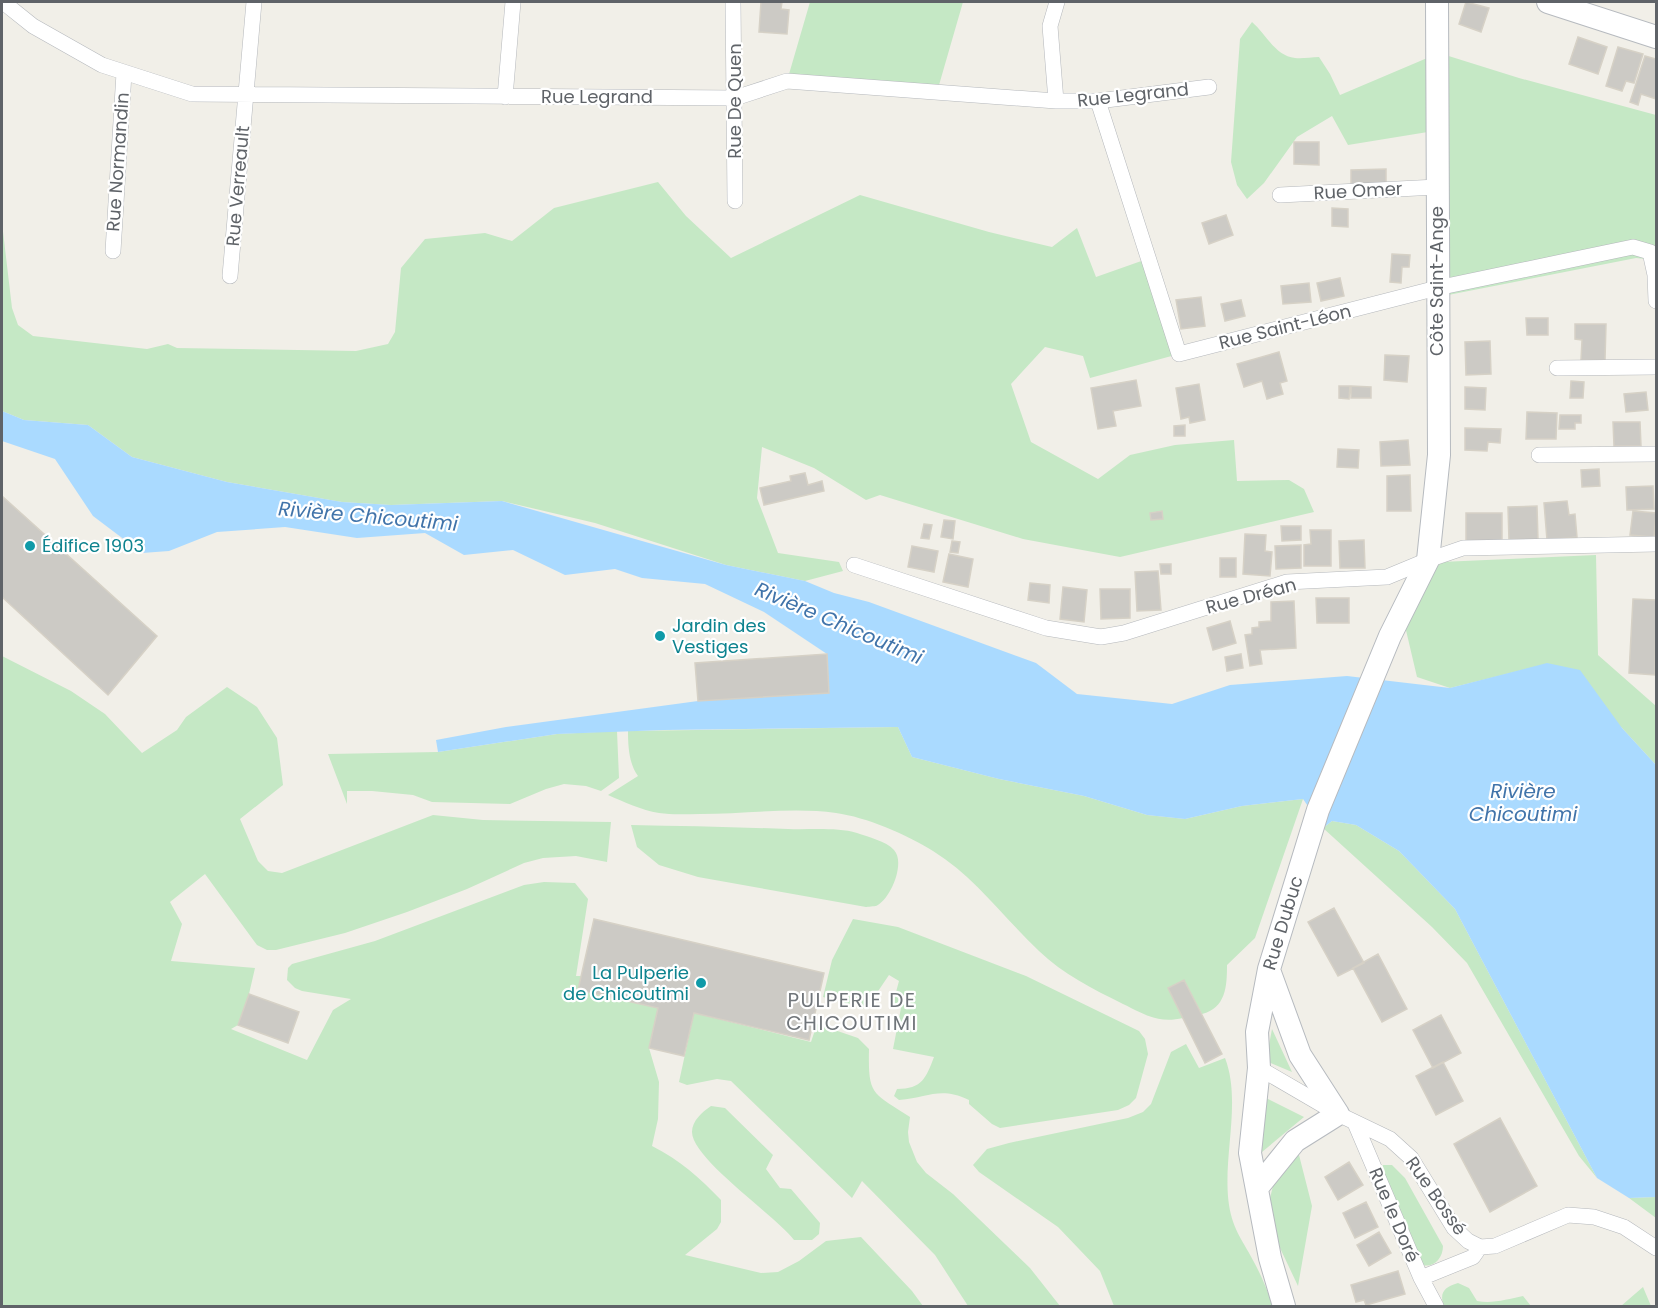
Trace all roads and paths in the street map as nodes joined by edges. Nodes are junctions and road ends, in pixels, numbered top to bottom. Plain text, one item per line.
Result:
1 (3, 2) edge
2 (254, 2) edge
3 (513, 2) edge
4 (734, 2) edge
5 (1057, 2) edge
6 (1437, 2) edge
7 (1548, 2) edge
8 (1656, 37) edge
9 (124, 73) junction
10 (1209, 87) dead end
11 (246, 95) junction
12 (505, 97) junction
13 (735, 98) junction
14 (1056, 101) junction
15 (1098, 101) junction
16 (1437, 187) junction
17 (1280, 195) dead end
18 (735, 201) dead end
19 (113, 251) dead end
20 (230, 276) dead end
21 (1437, 288) junction
22 (1656, 301) edge
23 (1656, 367) edge
24 (1557, 368) dead end
25 (1656, 454) edge
26 (1539, 455) dead end
27 (1656, 544) edge
28 (1428, 560) junction
29 (854, 565) dead end
30 (1269, 969) junction
31 (1259, 1068) junction
32 (1347, 1118) junction
33 (1257, 1188) junction
34 (1480, 1247) junction
35 (1656, 1248) edge
36 (1421, 1278) junction
37 (1284, 1306) edge
38 (1436, 1306) edge

1 - 9 street, Rue Legrand
2 - 11 street, Rue Verreault
3 - 12 street
4 - 13 street, Rue De Quen
5 - 14 street
6 - 16 street, Côte Saint-Ange
7 - 8 street
9 - 11 street, Rue Legrand
9 - 19 street, Rue Normandin
10 - 15 street, Rue Legrand
11 - 12 street, Rue Legrand
11 - 20 street, Rue Verreault
12 - 13 street, Rue Legrand
13 - 14 street, Rue Legrand
13 - 18 street, Rue De Quen
14 - 15 street, Rue Legrand
15 - 21 street, Rue Saint-Léon
16 - 17 street, Rue Omer
16 - 21 street, Côte Saint-Ange
21 - 22 street, Rue Saint-Léon
21 - 28 street, Côte Saint-Ange
23 - 24 street
25 - 26 street
27 - 28 street, Rue Dréan
28 - 29 street, Rue Dréan
28 - 30 street, Rue Dubuc
30 - 31 street, Rue Dubuc
30 - 32 street
31 - 32 street, Rue Bossé
31 - 33 street, Rue Dubuc
32 - 33 street
32 - 34 street, Rue Bossé
32 - 36 street, Rue le Doré
33 - 37 street, Rue Dubuc
34 - 35 street, Rue Bossé
34 - 36 street
36 - 38 street, Rue le Doré

